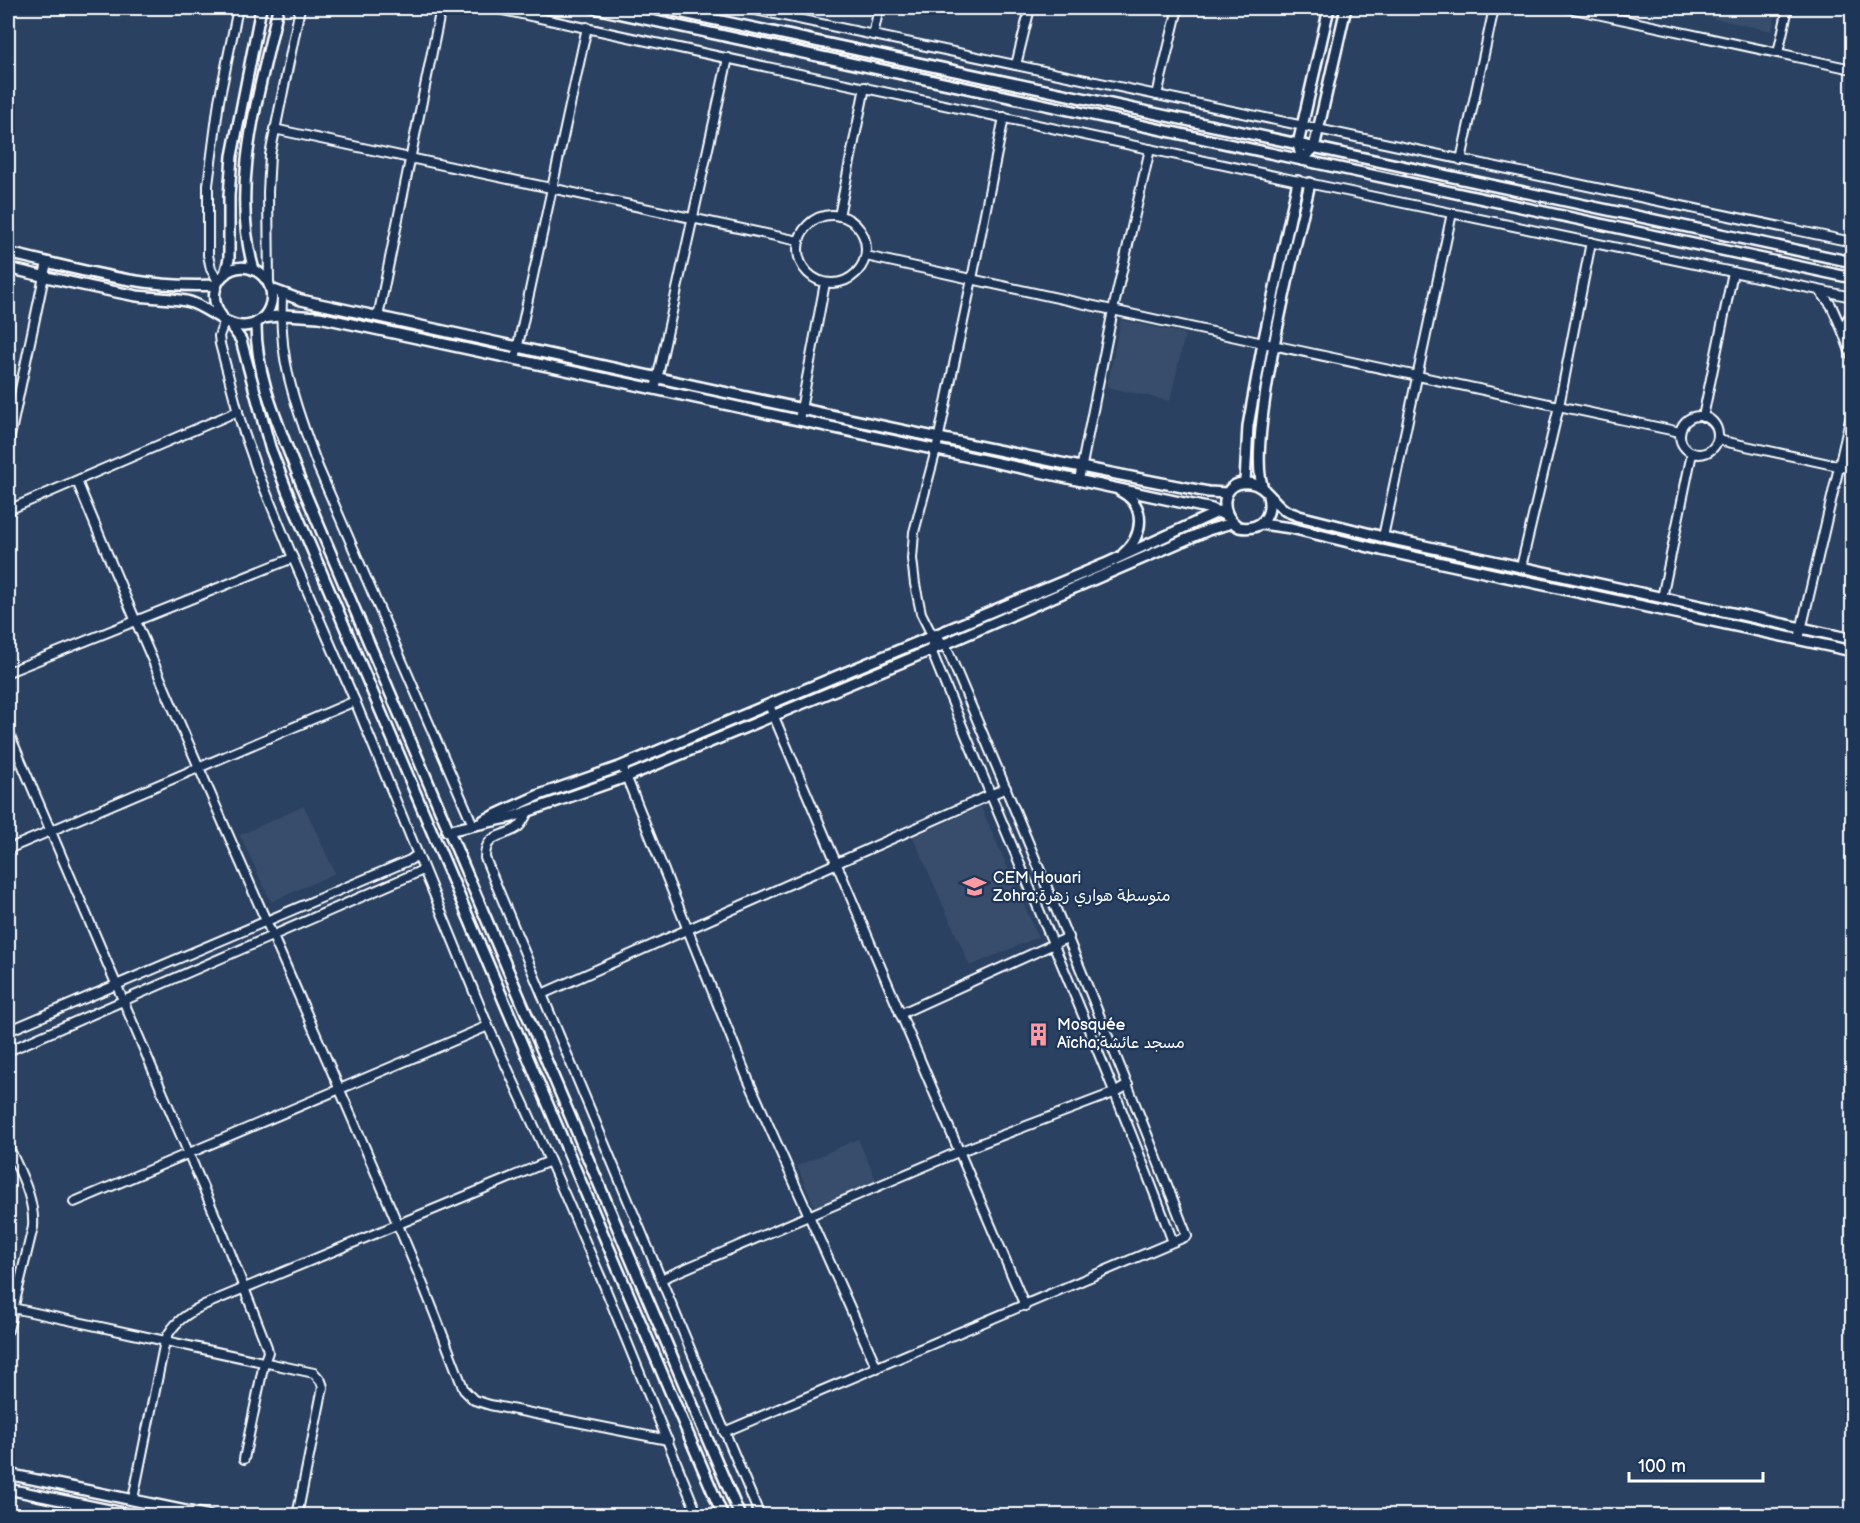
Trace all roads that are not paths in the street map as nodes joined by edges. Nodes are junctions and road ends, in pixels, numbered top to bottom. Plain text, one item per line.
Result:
1 (238, 8) edge
2 (261, 8) edge
3 (278, 8) edge
4 (300, 8) edge
5 (441, 8) edge
6 (493, 8) edge
7 (594, 8) edge
8 (660, 8) edge
9 (746, 8) edge
10 (879, 8) edge
11 (1030, 8) edge
12 (1178, 8) edge
13 (1329, 8) edge
14 (1346, 8) edge
15 (1494, 8) edge
16 (1569, 8) edge
17 (1788, 8) edge
18 (587, 27) junction
19 (873, 35) junction
20 (1778, 53) junction
21 (728, 58) junction
22 (1016, 65) junction
23 (1852, 69) edge
24 (865, 87) junction
25 (1158, 95) junction
26 (1004, 117) junction
27 (1302, 126) junction
28 (274, 129) junction
29 (1318, 129) junction
30 (1298, 144) junction
31 (1314, 147) junction
32 (1150, 149) junction
33 (410, 159) junction
34 (1302, 160) junction
35 (1461, 160) junction
36 (1298, 181) junction
37 (1310, 183) junction
38 (552, 188) junction
39 (1452, 213) junction
40 (839, 216) junction
41 (692, 218) junction
42 (799, 241) junction
43 (1591, 242) junction
44 (1852, 243) edge
45 (8, 253) edge
46 (866, 256) junction
47 (47, 262) junction
48 (1852, 262) edge
49 (8, 268) edge
50 (254, 270) junction
51 (1733, 272) junction
52 (44, 276) junction
53 (1852, 278) edge
54 (972, 279) junction
55 (220, 280) junction
56 (825, 283) junction
57 (270, 286) junction
58 (1819, 290) junction
59 (282, 293) junction
60 (1852, 297) edge
61 (1113, 310) junction
62 (1852, 312) edge
63 (282, 315) junction
64 (378, 317) junction
65 (225, 320) junction
66 (260, 320) junction
67 (1843, 332) junction
68 (1263, 343) junction
69 (1275, 346) junction
70 (517, 347) junction
71 (1852, 357) edge
72 (515, 359) junction
73 (1417, 376) junction
74 (657, 377) junction
75 (655, 389) junction
76 (1558, 406) junction
77 (800, 408) junction
78 (238, 411) junction
79 (1852, 411) edge
80 (1703, 417) junction
81 (799, 420) junction
82 (1680, 432) junction
83 (938, 438) junction
84 (1718, 440) junction
85 (8, 446) edge
86 (936, 450) junction
87 (1692, 453) junction
88 (1840, 466) junction
89 (1081, 468) junction
90 (1852, 469) edge
91 (1079, 480) junction
92 (77, 481) junction
93 (1245, 482) junction
94 (1113, 488) junction
95 (1266, 493) junction
96 (1227, 494) junction
97 (8, 510) edge
98 (1225, 515) junction
99 (1261, 524) junction
100 (1383, 537) junction
101 (293, 558) junction
102 (1105, 564) junction
103 (1521, 567) junction
104 (1662, 598) junction
105 (135, 622) junction
106 (1801, 628) junction
107 (933, 637) junction
108 (1799, 639) junction
109 (1852, 639) edge
110 (945, 644) junction
111 (930, 650) junction
112 (1852, 651) edge
113 (8, 672) edge
114 (355, 701) junction
115 (769, 705) junction
116 (774, 715) junction
117 (8, 731) edge
118 (622, 766) junction
119 (200, 767) junction
120 (626, 777) junction
121 (1006, 788) junction
122 (990, 796) junction
123 (528, 812) junction
124 (473, 825) junction
125 (50, 831) junction
126 (447, 831) junction
127 (8, 849) edge
128 (417, 855) junction
129 (837, 863) junction
130 (423, 870) junction
131 (266, 921) junction
132 (688, 928) junction
133 (272, 937) junction
134 (1069, 937) junction
135 (1053, 946) junction
136 (116, 985) junction
137 (542, 994) junction
138 (123, 1002) junction
139 (900, 1014) junction
140 (488, 1026) junction
141 (8, 1032) edge
142 (8, 1051) edge
143 (1128, 1085) junction
144 (339, 1089) junction
145 (1116, 1092) junction
146 (8, 1145) edge
147 (958, 1152) junction
148 (188, 1153) junction
149 (550, 1161) junction
150 (74, 1202) dead end
151 (808, 1216) junction
152 (396, 1224) junction
153 (1173, 1242) junction
154 (662, 1279) junction
155 (245, 1288) junction
156 (1025, 1306) junction
157 (10, 1308) edge
158 (8, 1330) edge
159 (165, 1341) junction
160 (264, 1363) junction
161 (877, 1368) junction
162 (724, 1432) junction
163 (668, 1440) junction
164 (244, 1460) dead end
165 (8, 1474) edge
166 (8, 1489) edge
167 (133, 1499) junction
168 (133, 1515) edge
169 (210, 1515) edge
170 (297, 1515) edge
171 (698, 1515) edge
172 (723, 1515) edge
173 (740, 1515) edge
174 (760, 1515) edge

1 - 55 street
2 - 55 street
3 - 50 street
4 - 28 street
5 - 33 street
6 - 18 street
7 - 34 street
8 - 30 street
9 - 19 street
10 - 19 street
11 - 22 street
12 - 25 street
13 - 27 street
14 - 29 street
15 - 35 street
16 - 20 street
17 - 20 street
18 - 21 street
18 - 38 street
19 - 22 street
20 - 23 street
21 - 24 street
21 - 41 street
22 - 25 street
24 - 26 street
24 - 40 street
25 - 27 street
26 - 32 street
26 - 54 street
27 - 29 street
27 - 30 street
28 - 33 street
28 - 57 street
29 - 31 street
29 - 35 street
30 - 31 street
30 - 34 street
31 - 34 street
31 - 48 street
32 - 36 street
32 - 61 street
33 - 38 street
33 - 64 street
34 - 53 street
35 - 44 street
36 - 37 street
36 - 68 street
37 - 39 street
37 - 69 street
38 - 41 street
38 - 70 street
39 - 43 street
39 - 73 street
40 - 42 street
40 - 46 street
41 - 42 street
41 - 74 street
42 - 56 street
43 - 51 street
43 - 76 street
45 - 47 street
46 - 54 street
46 - 56 street
47 - 52 street
47 - 55 street
49 - 52 street
50 - 55 street
50 - 57 street
51 - 58 street
51 - 80 street
52 - 65 street
52 - 85 street
54 - 61 street
54 - 83 street
55 - 65 street
56 - 77 street
57 - 59 street
57 - 66 street
58 - 60 street
58 - 67 street
59 - 63 street
59 - 64 street
61 - 68 street
61 - 89 street
62 - 67 street
63 - 66 street
63 - 72 street
63 - 124 street
64 - 70 street
65 - 66 street
65 - 78 street
65 - 172 street
66 - 126 street
67 - 71 street
68 - 69 street
68 - 93 street
69 - 73 street
69 - 95 street
70 - 72 street
70 - 74 street
72 - 75 street
73 - 76 street
73 - 100 street
74 - 75 street
74 - 77 street
75 - 81 street
76 - 82 street
76 - 103 street
77 - 81 street
77 - 83 street
78 - 92 street
78 - 101 street
79 - 88 street
80 - 82 street
80 - 84 street
81 - 86 street
82 - 87 street
83 - 86 street
83 - 89 street
84 - 87 street
84 - 88 street
86 - 91 street
86 - 107 street
87 - 104 street
88 - 90 street
88 - 106 street
89 - 91 street
89 - 96 street
91 - 94 street
92 - 97 street
92 - 105 street
93 - 95 street
93 - 96 street
94 - 98 street
94 - 102 street
95 - 99 street
95 - 100 street
96 - 98 street
98 - 99 street
98 - 102 street
98 - 110 street
99 - 108 street
100 - 103 street
101 - 105 street
101 - 114 street
102 - 107 street
103 - 104 street
104 - 106 street
105 - 113 street
105 - 119 street
106 - 108 street
106 - 109 street
107 - 110 street
107 - 111 street
107 - 115 street
108 - 112 street
110 - 111 street
110 - 121 street
111 - 116 street
111 - 122 street
114 - 119 street
114 - 128 street
115 - 116 street
115 - 118 street
116 - 120 street
116 - 129 street
117 - 125 street
118 - 120 street
118 - 124 street
119 - 125 street
119 - 131 street
120 - 123 street
120 - 132 street
121 - 122 street
121 - 134 street
122 - 129 street
122 - 135 street
123 - 124 street
123 - 137 street
124 - 126 street
125 - 127 street
125 - 136 street
126 - 173 street
128 - 130 street
128 - 131 street
129 - 132 street
129 - 139 street
130 - 133 street
130 - 140 street
131 - 133 street
131 - 136 street
132 - 137 street
132 - 151 street
133 - 138 street
133 - 144 street
134 - 135 street
134 - 143 street
135 - 139 street
135 - 145 street
136 - 138 street
136 - 141 street
137 - 154 street
138 - 142 street
138 - 148 street
139 - 147 street
140 - 144 street
140 - 149 street
143 - 145 street
143 - 153 street
144 - 148 street
144 - 152 street
145 - 147 street
145 - 153 street
146 - 157 street
147 - 151 street
147 - 156 street
148 - 150 street
148 - 155 street
149 - 152 street
149 - 163 street
151 - 154 street
151 - 161 street
152 - 155 street
152 - 163 street
153 - 156 street
154 - 162 street
155 - 159 street
155 - 160 street
156 - 161 street
157 - 158 street
157 - 159 street
159 - 160 street
159 - 167 street
160 - 164 street
160 - 170 street
161 - 162 street
162 - 174 street
163 - 171 street
165 - 167 street
166 - 168 street
167 - 169 street

